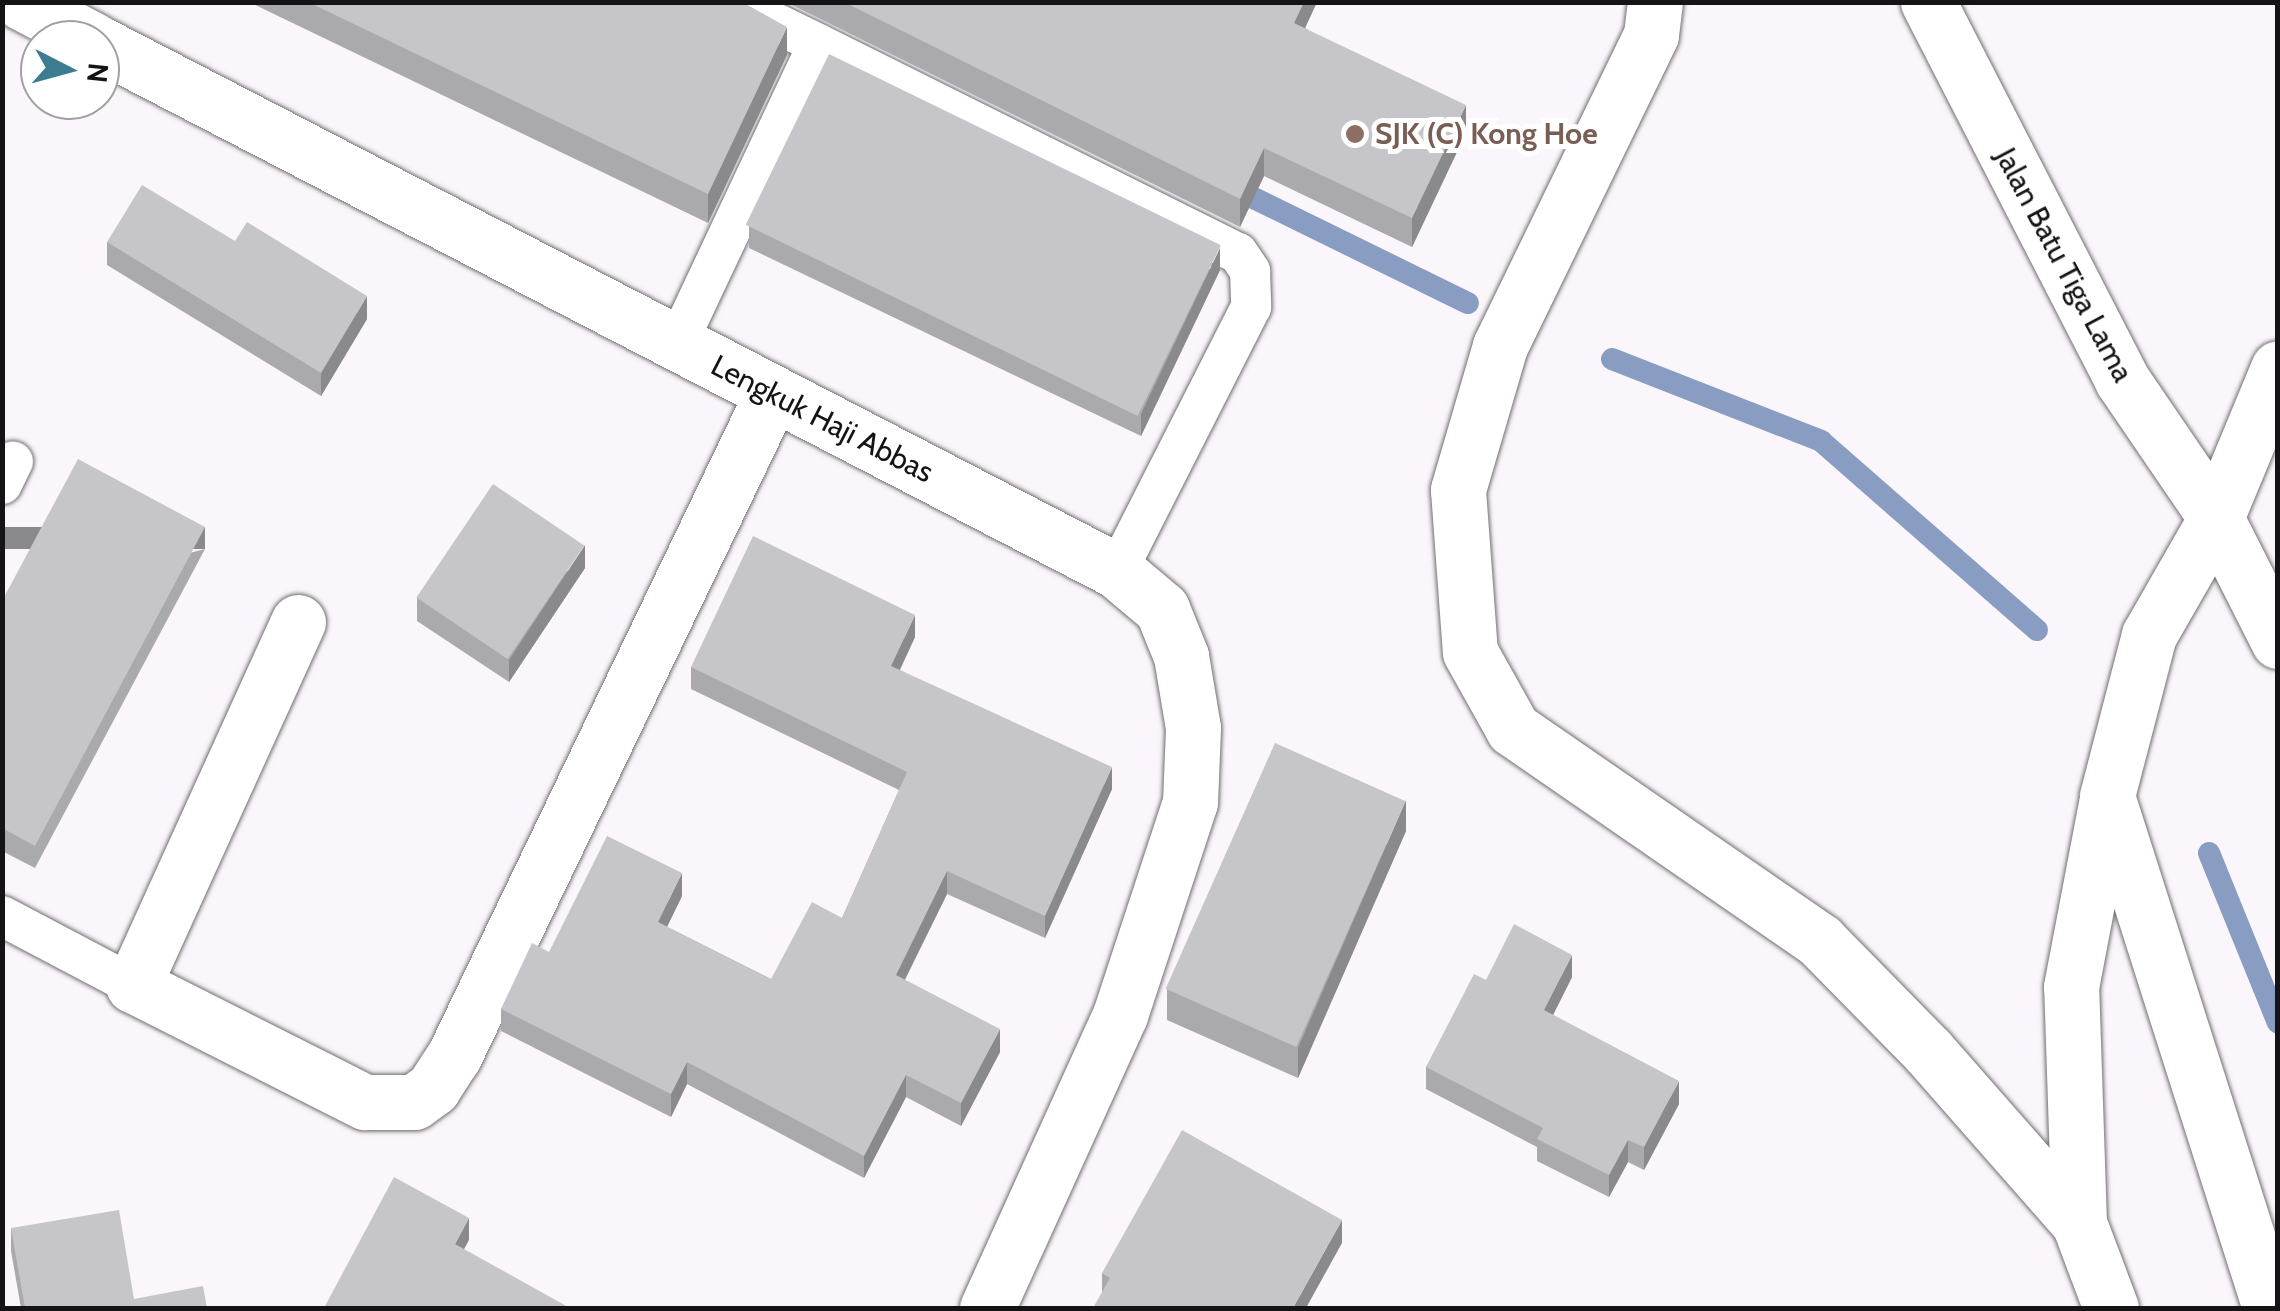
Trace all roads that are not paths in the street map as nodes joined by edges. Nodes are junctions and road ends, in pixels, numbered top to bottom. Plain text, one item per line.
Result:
1 (21, 2) edge
2 (732, 2) edge
3 (1655, 2) edge
4 (1928, 2) edge
5 (55, 20) edge
6 (818, 44) junction
7 (120, 54) edge
8 (677, 344) junction
9 (2278, 368) edge
10 (772, 394) junction
11 (2216, 518) junction
12 (1117, 571) junction
13 (298, 622) dead end
14 (2278, 641) edge
15 (2107, 796) junction
16 (2, 916) edge
17 (133, 984) junction
18 (2079, 1223) junction
19 (987, 1308) edge
20 (2110, 1308) edge
21 (2270, 1308) edge

1 - 5 main road
2 - 6 lane
3 - 18 main road
4 - 11 main road, Jalan Batu Tiga Lama
6 - 8 lane
6 - 12 lane
7 - 8 main road, Lengkuk Haji Abbas
8 - 10 main road, Lengkuk Haji Abbas
9 - 11 main road
10 - 12 main road, Lengkuk Haji Abbas
10 - 17 main road
11 - 14 main road, Jalan Batu Tiga Lama
11 - 15 main road
12 - 19 main road, Lengkuk Haji Abbas
13 - 17 main road
15 - 18 main road
15 - 21 main road
16 - 17 lane
18 - 20 main road

